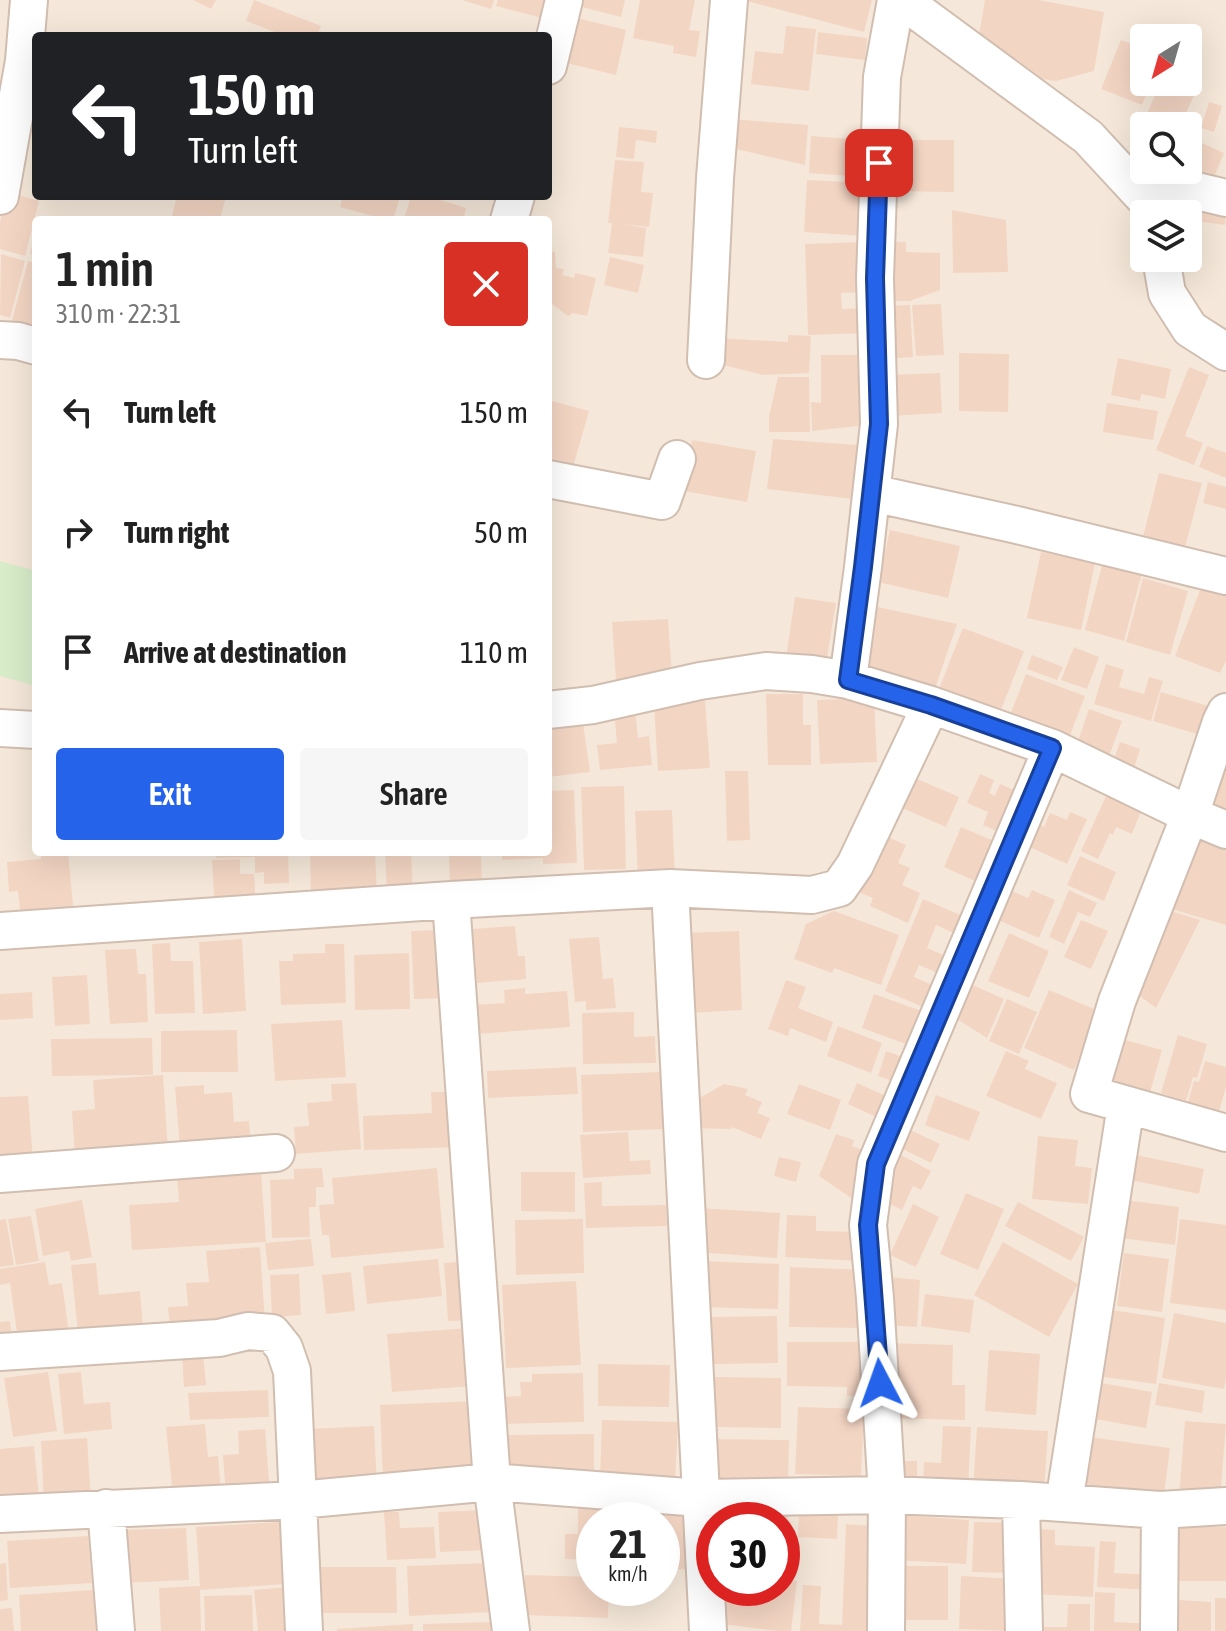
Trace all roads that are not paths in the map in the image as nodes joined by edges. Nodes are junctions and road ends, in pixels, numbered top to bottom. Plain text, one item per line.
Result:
1 (29, 0) edge
2 (564, 0) edge
3 (729, 0) edge
4 (896, 0) edge
5 (902, 0) edge
6 (552, 50) edge
7 (4, 154) edge
8 (0, 196) edge
9 (1226, 198) edge
10 (1143, 200) edge
11 (1165, 200) edge
12 (1163, 272) edge
13 (0, 340) edge
14 (32, 345) edge
15 (1226, 352) edge
16 (706, 360) dead end
17 (677, 459) dead end
18 (552, 480) edge
19 (872, 493) junction
20 (1226, 576) edge
21 (848, 680) junction
22 (931, 705) junction
23 (552, 710) edge
24 (1226, 712) edge
25 (0, 728) edge
26 (32, 730) edge
27 (1052, 748) junction
28 (1190, 815) junction
29 (1226, 830) edge
30 (670, 888) junction
31 (451, 900) junction
32 (0, 931) edge
33 (1126, 1105) junction
34 (1226, 1133) edge
35 (276, 1153) dead end
36 (0, 1174) edge
37 (0, 1352) edge
38 (492, 1482) junction
39 (887, 1495) junction
40 (700, 1498) junction
41 (299, 1500) junction
42 (1021, 1500) junction
43 (1064, 1503) junction
44 (1226, 1506) edge
45 (106, 1508) junction
46 (1160, 1510) junction
47 (0, 1514) edge
48 (116, 1631) edge
49 (304, 1631) edge
50 (511, 1631) edge
51 (708, 1631) edge
52 (886, 1631) edge
53 (1024, 1631) edge
54 (1159, 1631) edge

1 - 7 street
2 - 6 street
3 - 16 street
4 - 19 street
5 - 10 street
7 - 8 street
9 - 11 street
12 - 15 street
13 - 14 street
17 - 18 street
19 - 20 street
19 - 21 street
21 - 22 street
21 - 23 street
22 - 27 street
22 - 30 street
24 - 28 street
25 - 26 street
27 - 28 street
27 - 39 street
28 - 29 street
28 - 33 street
30 - 31 street
30 - 40 street
31 - 32 street
31 - 38 street
33 - 34 street
33 - 43 street
35 - 36 street
37 - 41 street
38 - 40 street
38 - 41 street
38 - 50 street
39 - 40 street
39 - 42 street
39 - 52 street
40 - 51 street
41 - 45 street
41 - 49 street
42 - 43 street
42 - 53 street
43 - 46 street
44 - 46 street
45 - 47 street
45 - 48 street
46 - 54 street

